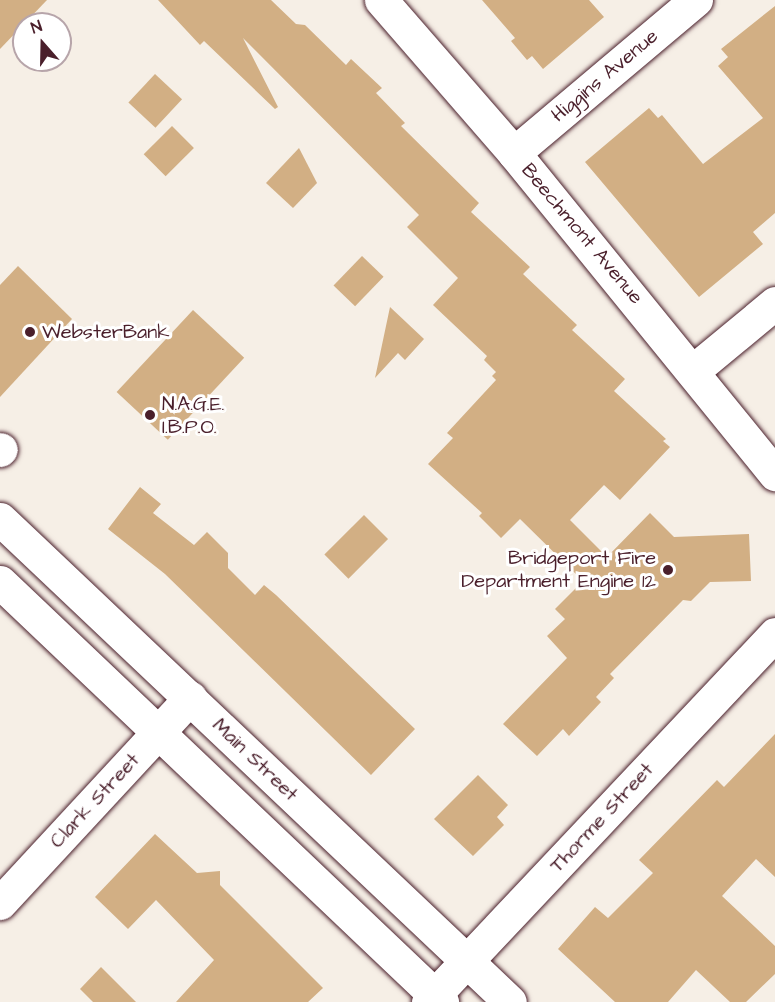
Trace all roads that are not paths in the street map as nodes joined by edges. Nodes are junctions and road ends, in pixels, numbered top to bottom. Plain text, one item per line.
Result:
1 (381, 0) edge
2 (696, 0) edge
3 (514, 153) junction
4 (775, 303) edge
5 (694, 370) junction
6 (775, 474) edge
7 (0, 519) edge
8 (0, 582) edge
9 (775, 634) edge
10 (190, 698) junction
11 (161, 731) junction
12 (0, 903) edge
13 (466, 961) junction
14 (435, 1000) edge
15 (510, 1002) edge

1 - 3 street, Beechmont Avenue
2 - 3 street, Higgins Avenue
3 - 5 street, Beechmont Avenue
4 - 5 street
5 - 6 street, Beechmont Avenue
7 - 10 street, Main Street
8 - 11 street
9 - 13 street, Thorme Street
10 - 11 street, Clark Street
10 - 13 street, Main Street
11 - 12 street, Clark Street
11 - 14 street
13 - 14 street, Thorme Street
13 - 15 street, Main Street

